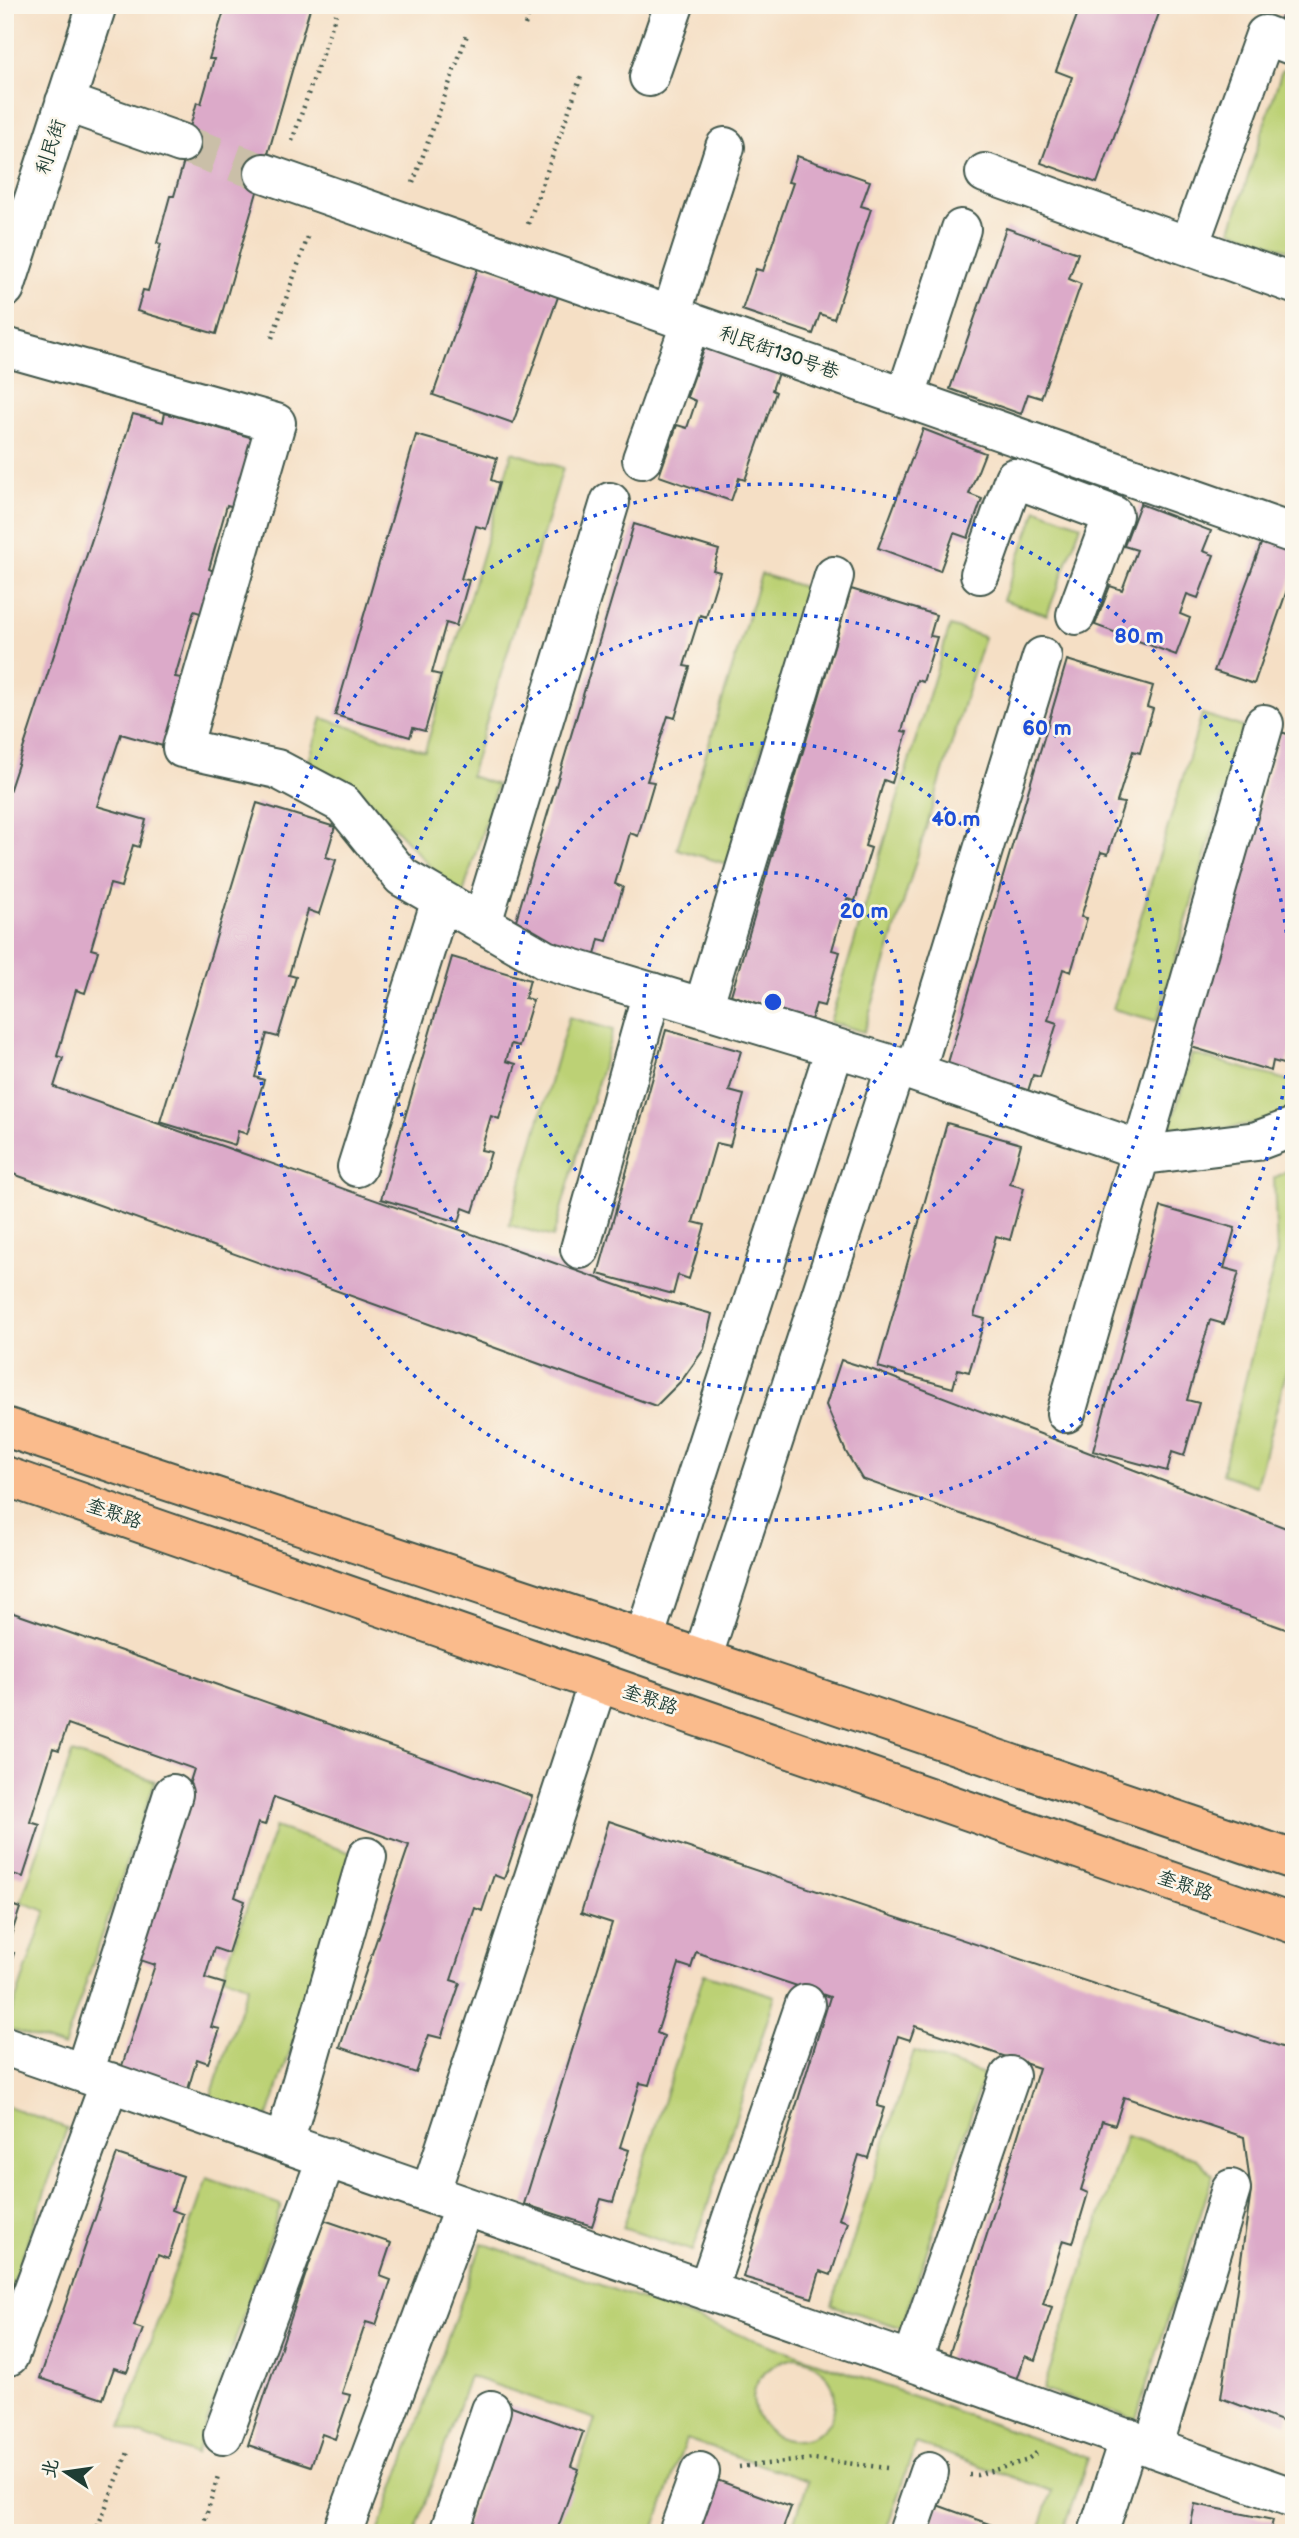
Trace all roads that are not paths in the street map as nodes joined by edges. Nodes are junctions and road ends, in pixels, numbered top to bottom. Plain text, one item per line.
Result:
1 (97, 5) edge
2 (674, 5) edge
3 (1294, 46) edge
4 (649, 77) dead end
5 (65, 102) junction
6 (181, 143) tunnel mouth
7 (725, 147) dead end
8 (985, 173) dead end
9 (271, 175) tunnel mouth
10 (961, 229) dead end
11 (1189, 246) junction
12 (1294, 284) edge
13 (5, 288) edge
14 (681, 319) junction
15 (5, 347) edge
16 (905, 398) junction
17 (1071, 456) junction
18 (642, 458) dead end
19 (1055, 494) junction
20 (610, 502) dead end
21 (1294, 534) edge
22 (980, 574) dead end
23 (834, 576) dead end
24 (1076, 615) dead end
25 (1041, 657) dead end
26 (1264, 724) dead end
27 (441, 900) junction
28 (482, 923) junction
29 (652, 992) junction
30 (703, 1008) junction
31 (835, 1048) junction
32 (905, 1069) junction
33 (1294, 1127) edge
34 (1141, 1150) junction
35 (357, 1167) dead end
36 (580, 1249) dead end
37 (1066, 1413) dead end
38 (5, 1427) edge
39 (5, 1476) edge
40 (644, 1639) junction
41 (702, 1658) junction
42 (598, 1682) junction
43 (173, 1794) dead end
44 (367, 1857) dead end
45 (1294, 1860) edge
46 (1294, 1924) edge
47 (805, 2004) dead end
48 (5, 2046) edge
49 (1010, 2076) dead end
50 (97, 2078) junction
51 (284, 2143) junction
52 (327, 2157) junction
53 (1231, 2189) dead end
54 (447, 2200) junction
55 (707, 2291) junction
56 (9, 2356) dead end
57 (912, 2362) junction
58 (491, 2410) dead end
59 (223, 2435) dead end
60 (1141, 2443) junction
61 (700, 2472) dead end
62 (929, 2472) dead end
63 (1294, 2498) edge
64 (342, 2533) edge
65 (449, 2533) edge
66 (678, 2533) edge
67 (908, 2533) edge
68 (1098, 2533) edge

1 - 5 street, 利民街
2 - 4 street
3 - 11 street
5 - 6 street
5 - 13 street, 利民街
7 - 14 street
8 - 11 street
9 - 14 street, 利民街130号巷
10 - 16 street
11 - 12 street
14 - 16 street, 利民街130号巷
14 - 18 street
15 - 27 street
16 - 17 street, 利民街130号巷
17 - 19 street
17 - 21 street, 利民街130号巷
19 - 22 street
19 - 24 street
20 - 28 street
23 - 30 street
25 - 32 street
26 - 34 street
27 - 28 street
27 - 35 street
28 - 29 street
29 - 30 street
29 - 36 street
30 - 31 street
31 - 32 street
31 - 40 street
32 - 34 street
32 - 41 street
33 - 34 street
34 - 37 street
38 - 40 main road
39 - 42 main road, 奎聚路
40 - 41 main road
41 - 45 main road
42 - 46 main road, 奎聚路
42 - 54 street
43 - 50 street
44 - 51 street
47 - 55 street
48 - 50 street
49 - 57 street
50 - 51 street
50 - 56 street
51 - 52 street
52 - 54 street
52 - 59 street
53 - 60 street
54 - 55 street
54 - 64 street
55 - 57 street
57 - 60 street
58 - 65 street
60 - 63 street
60 - 68 street
61 - 66 street
62 - 67 street

